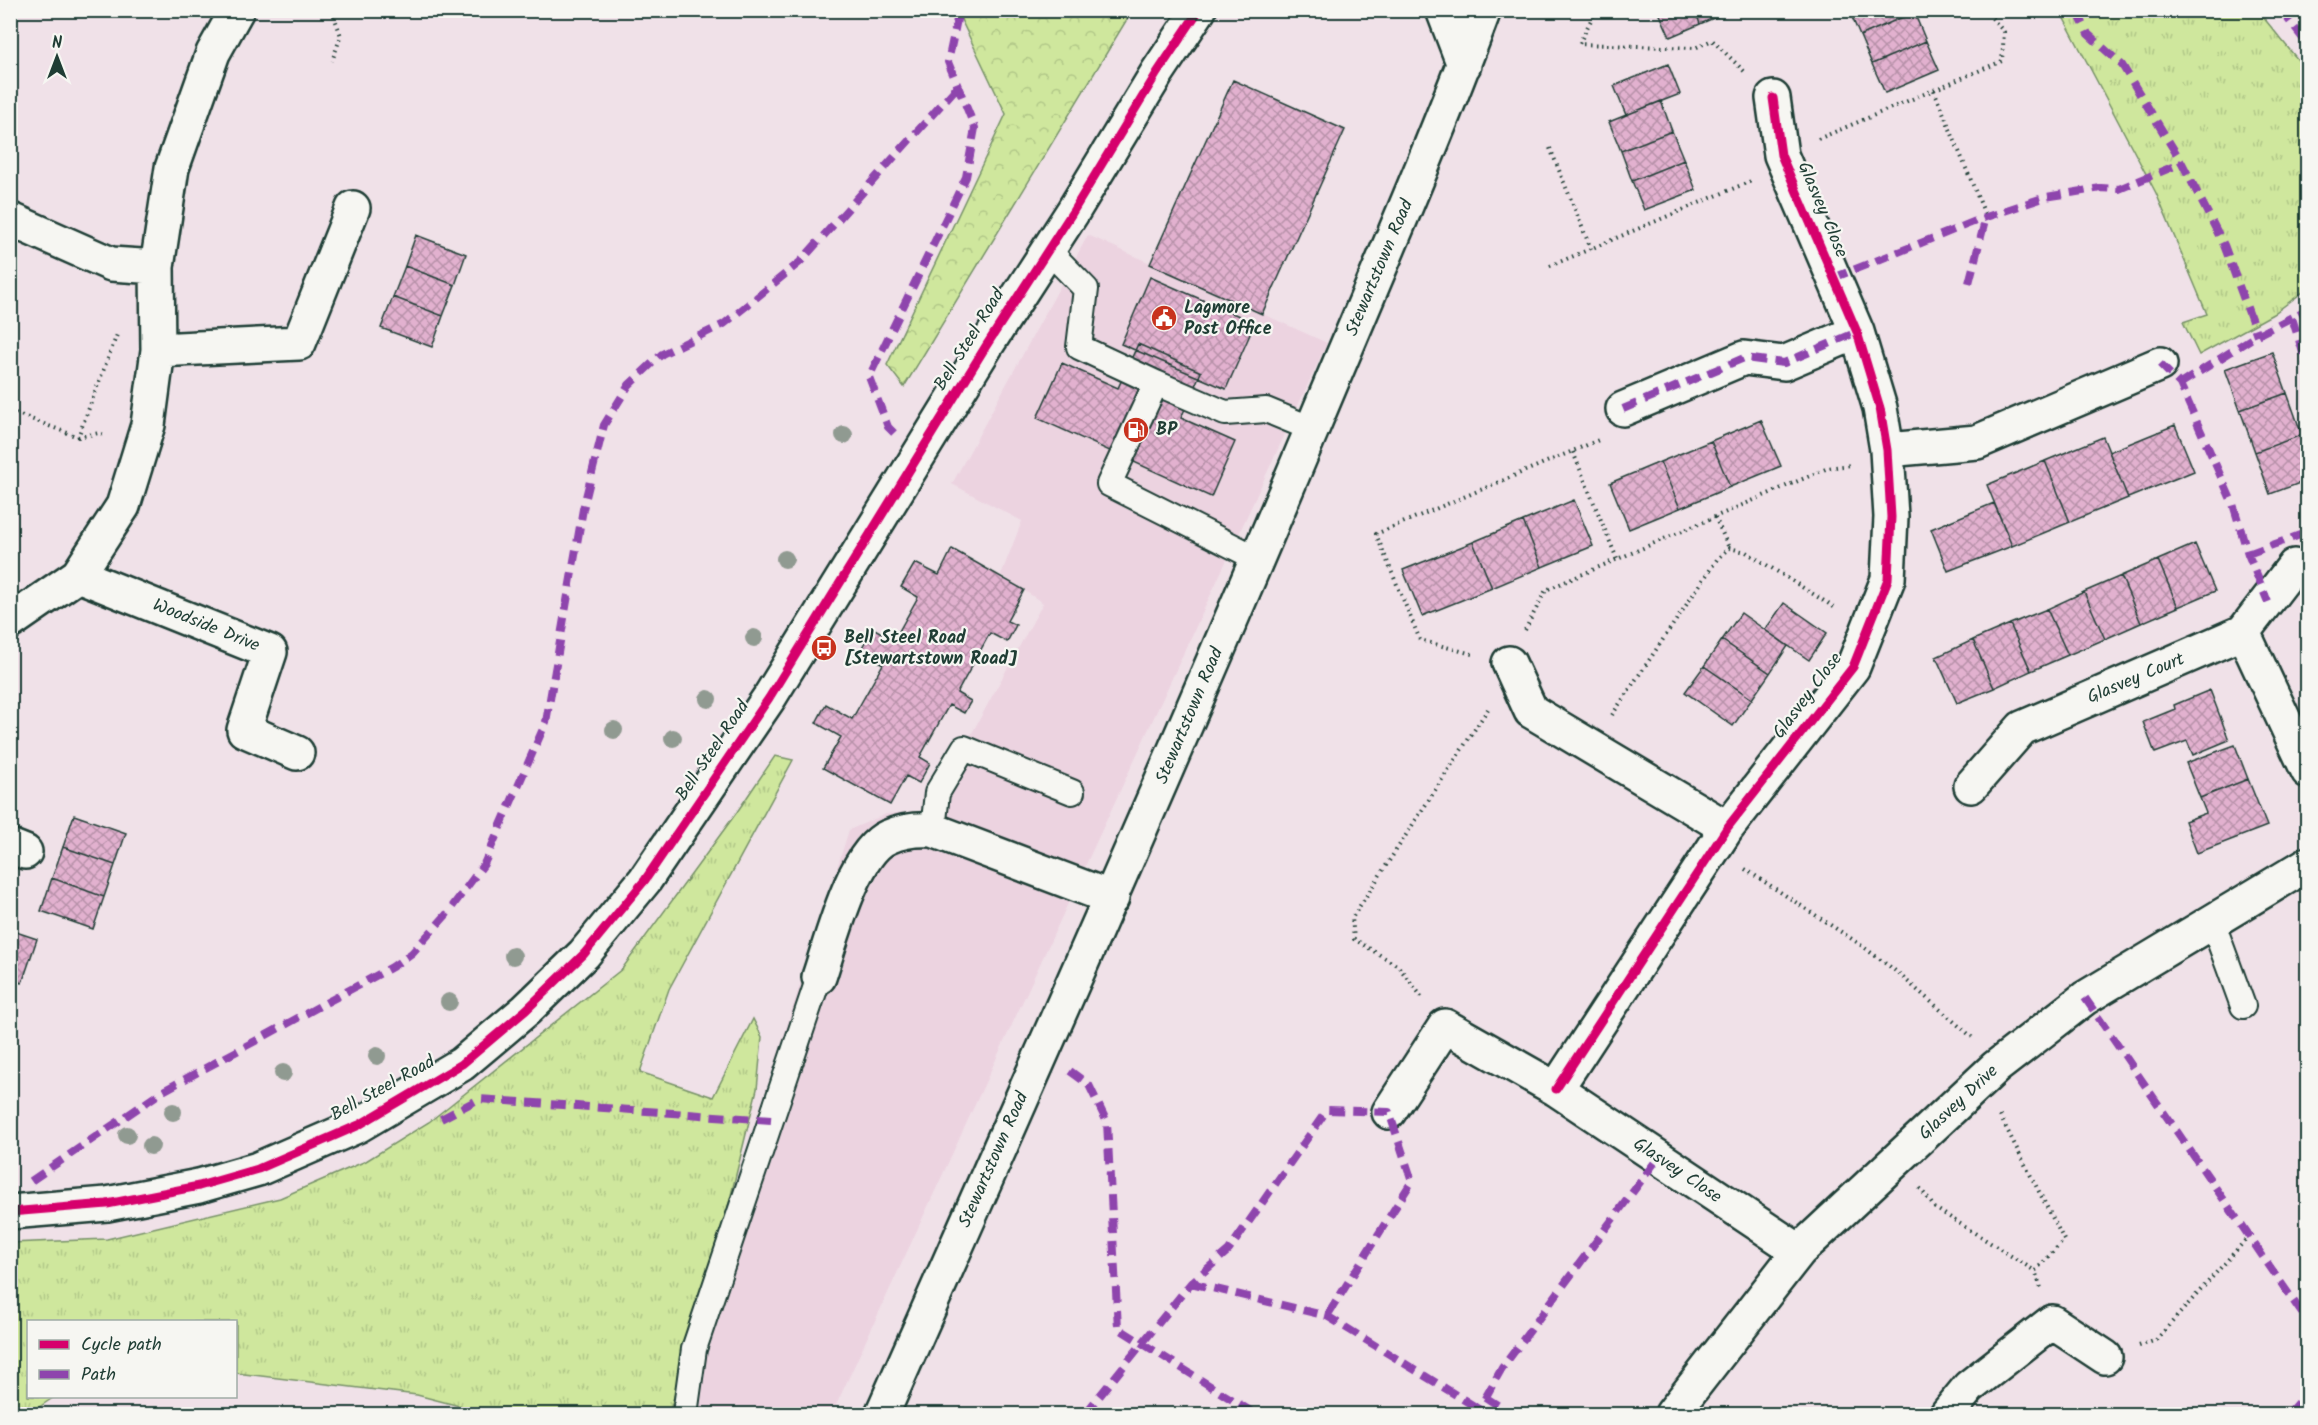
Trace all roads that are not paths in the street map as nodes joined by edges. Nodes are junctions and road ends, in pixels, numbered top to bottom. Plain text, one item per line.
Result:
1 (237, 10) edge
2 (1199, 10) edge
3 (1443, 10) edge
4 (1484, 10) edge
5 (1464, 65) junction
6 (1773, 98) road end
7 (353, 208) dead end
8 (12, 220) dead end
9 (1047, 249) junction
10 (157, 267) junction
11 (1857, 332) junction
12 (158, 350) junction
13 (2160, 364) dead end
14 (1156, 383) junction
15 (1623, 409) road end
16 (1312, 429) junction
17 (1888, 456) junction
18 (1258, 558) junction
19 (2294, 566) dead end
20 (78, 575) junction
21 (10, 622) edge
22 (2243, 632) junction
23 (1515, 677) road end
24 (297, 753) dead end
25 (2307, 771) edge
26 (1971, 786) dead end
27 (1072, 792) dead end
28 (933, 830) junction
29 (1721, 839) junction
30 (2307, 864) edge
31 (1112, 898) junction
32 (2212, 921) junction
33 (819, 977) joint
34 (2243, 1006) dead end
35 (1556, 1089) junction
36 (1389, 1112) dead end
37 (10, 1212) edge
38 (1799, 1251) junction
39 (2105, 1357) road end
40 (685, 1414) edge
41 (882, 1414) edge
42 (1672, 1414) edge
43 (1947, 1414) edge

1 - 10 street
2 - 9 street, Bell Steel Road
3 - 5 street
4 - 5 street, Stewartstown Road
5 - 16 street, Stewartstown Road
6 - 11 street, Glasvey Close
7 - 12 street
8 - 10 street
9 - 14 lane
9 - 37 street, Bell Steel Road
10 - 12 street
11 - 15 street
11 - 17 street, Glasvey Close
12 - 20 street
13 - 17 street
14 - 16 lane
14 - 18 lane
16 - 18 street, Stewartstown Road
17 - 29 street, Glasvey Close
18 - 31 street, Stewartstown Road
19 - 22 street, Glasvey Court
20 - 21 street
20 - 24 street, Woodside Drive
22 - 25 street
22 - 26 street, Glasvey Court
23 - 29 street
27 - 28 lane
28 - 31 street
28 - 33 street
29 - 35 street, Glasvey Close
30 - 32 street, Glasvey Drive
31 - 41 street, Stewartstown Road
32 - 34 lane
32 - 38 street, Glasvey Drive
33 - 40 lane
35 - 36 street, Glasvey Close
35 - 38 street, Glasvey Close
38 - 42 street, Glasvey Drive
39 - 43 street

